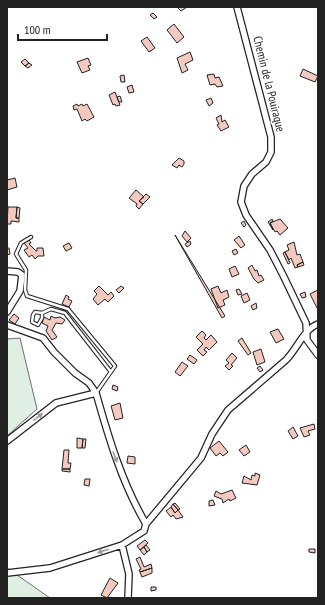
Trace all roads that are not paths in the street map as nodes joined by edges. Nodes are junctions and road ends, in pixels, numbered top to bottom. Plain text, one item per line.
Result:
1 (237, 7) edge
2 (31, 237) dead end
3 (7, 272) edge
4 (7, 312) edge
5 (42, 314) junction
6 (7, 324) edge
7 (318, 324) edge
8 (305, 334) junction
9 (318, 355) edge
10 (111, 373) junction
11 (96, 393) junction
12 (7, 441) edge
13 (146, 524) junction
14 (122, 545) junction
15 (7, 573) edge
16 (128, 598) edge

1 - 8 street, Chemin de la Pouiraque
2 - 10 lane
3 - 4 street
5 - 5 lane
5 - 10 lane
6 - 11 street
7 - 8 street
8 - 9 street
8 - 13 street
10 - 11 lane
12 -> 11 street
11 -> 13 street
13 - 14 street
14 -> 15 street
14 - 16 street

